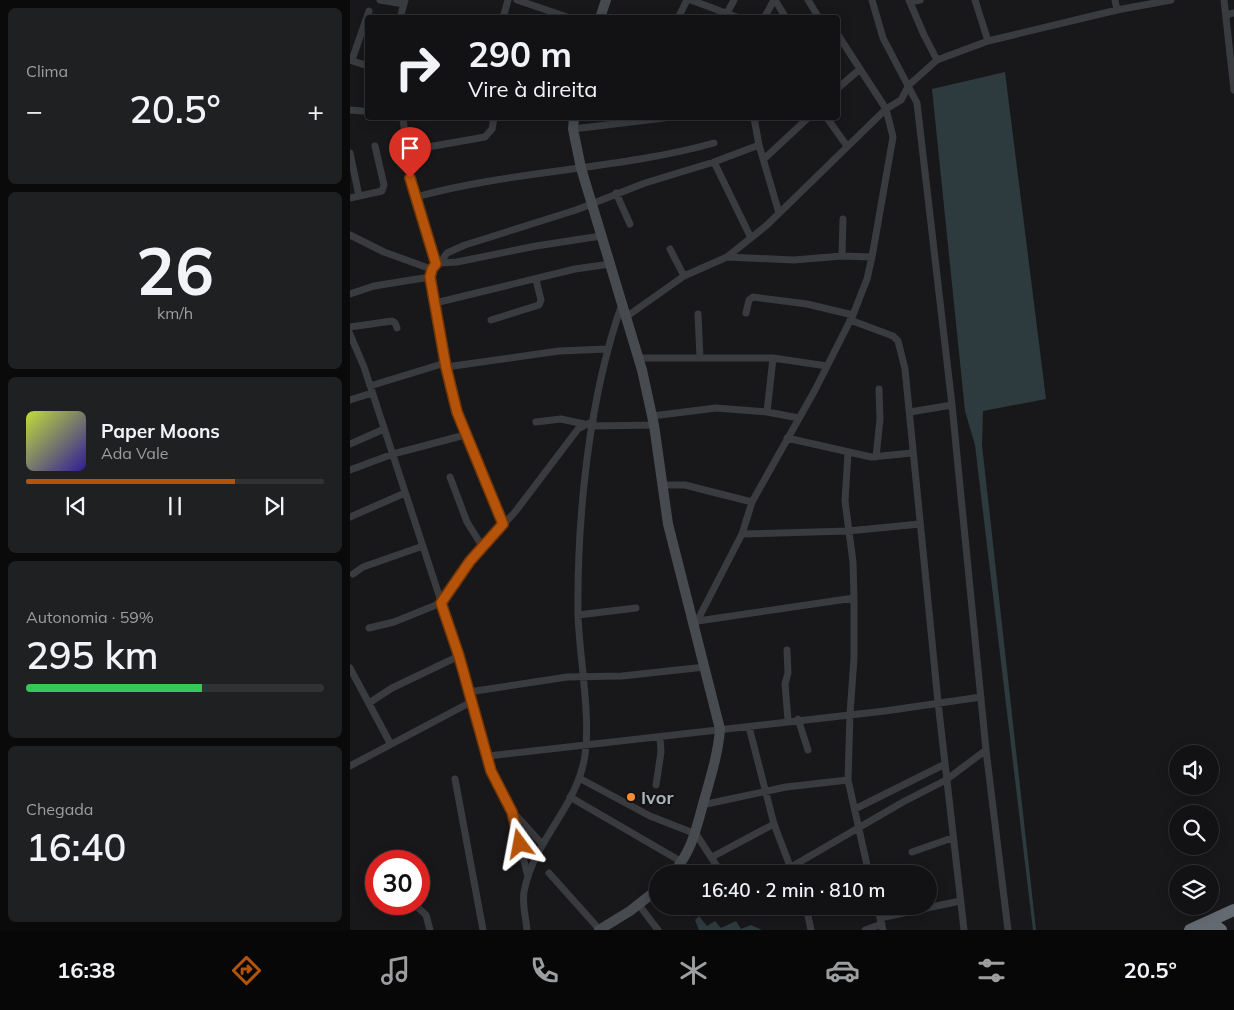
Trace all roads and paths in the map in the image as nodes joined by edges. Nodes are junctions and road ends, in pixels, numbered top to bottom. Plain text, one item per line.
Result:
1 (380, 0) edge
2 (508, 0) edge
3 (517, 0) edge
4 (606, 0) edge
5 (687, 0) edge
6 (691, 0) edge
7 (734, 0) edge
8 (774, 0) edge
9 (808, 0) edge
10 (872, 0) edge
11 (920, 0) edge
12 (975, 0) edge
13 (1115, 0) edge
14 (1171, 0) edge
15 (1224, 0) edge
16 (910, 1) edge
17 (405, 2) edge
18 (700, 2) edge
19 (1117, 10) junction
20 (369, 11) dead end
21 (723, 14) edge
22 (1230, 14) edge
23 (368, 15) edge
24 (401, 15) edge
25 (504, 15) edge
26 (561, 15) edge
27 (601, 15) edge
28 (680, 15) edge
29 (766, 15) edge
30 (784, 15) edge
31 (817, 15) edge
32 (365, 22) edge
33 (840, 39) edge
34 (988, 41) junction
35 (1232, 48) edge
36 (351, 60) edge
37 (937, 60) junction
38 (365, 65) edge
39 (860, 69) junction
40 (1233, 73) edge
41 (909, 85) junction
42 (840, 86) edge
43 (1234, 90) edge
44 (886, 109) junction
45 (350, 110) edge
46 (362, 111) dead end
47 (403, 120) edge
48 (494, 120) edge
49 (574, 120) edge
50 (647, 120) edge
51 (754, 120) edge
52 (806, 120) edge
53 (828, 120) edge
54 (573, 129) junction
55 (714, 143) dead end
56 (375, 146) dead end
57 (759, 146) junction
58 (847, 146) junction
59 (405, 151) junction
60 (350, 153) edge
61 (764, 159) junction
62 (714, 162) junction
63 (581, 168) junction
64 (616, 193) junction
65 (359, 196) junction
66 (416, 197) junction
67 (350, 198) edge
68 (592, 204) junction
69 (779, 213) junction
70 (843, 219) dead end
71 (630, 224) dead end
72 (350, 235) edge
73 (601, 236) junction
74 (751, 238) junction
75 (670, 249) dead end
76 (842, 256) junction
77 (727, 257) junction
78 (872, 257) junction
79 (610, 264) junction
80 (436, 265) junction
81 (684, 276) junction
82 (430, 277) junction
83 (536, 280) junction
84 (350, 294) edge
85 (435, 303) junction
86 (622, 304) junction
87 (746, 313) dead end
88 (698, 314) dead end
89 (626, 317) junction
90 (851, 317) junction
91 (491, 320) dead end
92 (350, 328) edge
93 (397, 328) dead end
94 (350, 334) edge
95 (608, 349) junction
96 (639, 358) junction
97 (700, 358) junction
98 (773, 358) junction
99 (445, 365) junction
100 (827, 366) junction
101 (371, 390) junction
102 (879, 390) dead end
103 (350, 400) edge
104 (952, 405) junction
105 (767, 412) junction
106 (910, 412) junction
107 (799, 418) junction
108 (653, 420) junction
109 (536, 422) dead end
110 (593, 423) junction
111 (584, 424) junction
112 (384, 429) junction
113 (465, 435) junction
114 (787, 438) junction
115 (350, 444) edge
116 (848, 452) junction
117 (912, 453) junction
118 (393, 454) junction
119 (876, 457) junction
120 (350, 470) edge
121 (450, 477) dead end
122 (661, 485) junction
123 (405, 493) junction
124 (752, 502) junction
125 (350, 517) edge
126 (503, 524) junction
127 (920, 524) junction
128 (848, 531) junction
129 (742, 534) junction
130 (423, 546) junction
131 (482, 546) junction
132 (353, 574) dead end
133 (854, 598) junction
134 (441, 603) junction
135 (636, 608) dead end
136 (578, 615) junction
137 (696, 625) junction
138 (369, 628) dead end
139 (787, 650) dead end
140 (459, 656) junction
141 (705, 667) junction
142 (350, 668) edge
143 (582, 677) junction
144 (469, 692) junction
145 (981, 697) junction
146 (471, 702) junction
147 (938, 702) junction
148 (369, 703) junction
149 (850, 714) junction
150 (798, 719) junction
151 (788, 720) junction
152 (749, 727) junction
153 (720, 729) junction
154 (660, 737) junction
155 (390, 744) junction
156 (586, 746) junction
157 (808, 750) dead end
158 (986, 750) junction
159 (488, 756) junction
160 (945, 764) junction
161 (350, 766) edge
162 (579, 778) junction
163 (455, 779) dead end
164 (848, 780) junction
165 (946, 780) junction
166 (656, 785) dead end
167 (765, 792) junction
168 (570, 797) junction
169 (702, 805) junction
170 (855, 809) junction
171 (512, 812) junction
172 (774, 824) junction
173 (859, 828) junction
174 (696, 834) junction
175 (952, 838) junction
176 (542, 844) junction
177 (912, 852) dead end
178 (712, 857) junction
179 (682, 862) junction
180 (680, 865) edge
181 (717, 865) edge
182 (790, 865) edge
183 (801, 865) edge
184 (867, 865) edge
185 (548, 873) dead end
186 (528, 877) junction
187 (649, 896) edge
188 (960, 900) junction
189 (638, 905) junction
190 (1234, 910) edge
191 (426, 915) edge
192 (808, 915) edge
193 (882, 924) edge
194 (603, 929) edge
195 (430, 930) edge
196 (483, 930) edge
197 (527, 930) edge
198 (658, 930) edge
199 (811, 930) edge
200 (865, 930) edge
201 (964, 930) edge
202 (1008, 930) edge
203 (1190, 930) edge
204 (1195, 930) edge
205 (1221, 930) edge

1 - 17 street
2 - 25 street
3 - 26 street
4 - 27 street
5 - 28 street
6 - 18 street
7 - 21 street
8 - 29 street
8 - 30 street
9 - 31 street
10 - 41 street
11 - 16 street
12 - 34 street
13 - 19 street
14 - 19 street
15 - 22 street
16 - 37 street
17 - 24 street
18 - 21 street
19 - 34 street
20 - 23 street
22 - 35 street
32 - 36 street
33 - 39 street
34 - 37 street
35 - 40 street
36 - 38 street
37 - 41 street
39 - 42 street
39 - 44 street
40 - 43 street
41 - 44 street
41 - 104 street
44 - 58 street
44 - 78 street
45 - 46 street
47 - 59 street
48 - 59 street
49 - 54 street
50 - 54 street
51 - 57 street
52 - 61 street
53 - 58 street
54 - 63 street
55 - 63 street
56 - 65 street
57 - 61 street
57 - 62 street
58 - 69 street
59 - 66 street
60 - 65 street
61 - 69 street
62 - 64 street
62 - 74 street
63 - 66 street
63 - 68 street
64 - 68 street
64 - 71 street
65 - 67 street
66 - 80 street
68 - 73 street
68 - 80 street
69 - 74 street
70 - 76 street
72 - 80 street
73 - 79 street
73 - 80 street
74 - 77 street
75 - 81 street
76 - 77 street
76 - 78 street
77 - 81 street
78 - 90 street
79 - 83 street
79 - 86 street
80 - 82 street
81 - 89 street
82 - 84 street
82 - 85 street
83 - 85 street
83 - 91 street
85 - 99 street
86 - 89 street
86 - 95 street
87 - 90 street
88 - 97 street
89 - 96 street
90 - 100 street
90 - 106 street
92 - 93 street
94 - 101 street
95 - 99 street
95 - 110 street
96 - 97 street
96 - 108 street
97 - 98 street
98 - 100 street
98 - 105 street
99 - 101 street
99 - 113 street
100 - 107 street
101 - 103 street
101 - 112 street
102 - 119 street
104 - 106 street
104 - 145 street
105 - 107 street
105 - 108 street
106 - 117 street
107 - 114 street
108 - 110 street
108 - 122 street
109 - 111 street
110 - 111 street
110 - 136 street
111 - 126 street
112 - 115 street
112 - 118 street
113 - 118 street
113 - 126 street
114 - 116 street
114 - 124 street
116 - 119 street
116 - 128 street
117 - 119 street
117 - 127 street
118 - 120 street
118 - 123 street
121 - 131 street
122 - 124 street
122 - 137 street
123 - 125 street
123 - 130 street
124 - 129 street
126 - 131 street
127 - 128 street
127 - 147 street
128 - 129 street
128 - 133 street
129 - 137 street
130 - 132 street
130 - 134 street
131 - 134 street
133 - 137 street
133 - 149 street
134 - 138 street
134 - 140 street
135 - 136 street
136 - 143 street
137 - 141 street
139 - 151 street
140 - 144 street
140 - 148 street
141 - 143 street
141 - 153 street
142 - 148 street
143 - 144 street
143 - 156 street
144 - 146 street
145 - 147 street
145 - 158 street
146 - 155 street
146 - 159 street
147 - 149 street
147 - 160 street
148 - 155 street
149 - 150 street
149 - 164 street
150 - 151 street
150 - 157 street
151 - 152 street
152 - 153 street
152 - 167 street
153 - 154 street
153 - 169 street
154 - 156 street
154 - 166 street
155 - 161 street
156 - 159 street
156 - 162 street
158 - 165 street
158 - 202 street
159 - 171 street
160 - 165 street
160 - 170 street
162 - 168 street
162 - 174 street
163 - 196 street
164 - 167 street
164 - 170 street
165 - 173 street
165 - 175 street
167 - 169 street
167 - 172 street
168 - 176 street
168 - 179 street
169 - 174 street
170 - 173 street
171 - 176 street
171 - 186 street
172 - 178 street
172 - 182 street
173 - 183 street
173 - 184 street
174 - 178 street
174 - 179 street
175 - 177 street
175 - 188 street
176 - 186 street
178 - 181 street
179 - 180 street
185 - 194 street
186 - 197 street
187 - 189 street
188 - 193 street
188 - 201 street
189 - 194 street
189 - 198 street
190 - 203 highway
191 - 195 street
192 - 199 street
193 - 200 street
204 - 205 highway

